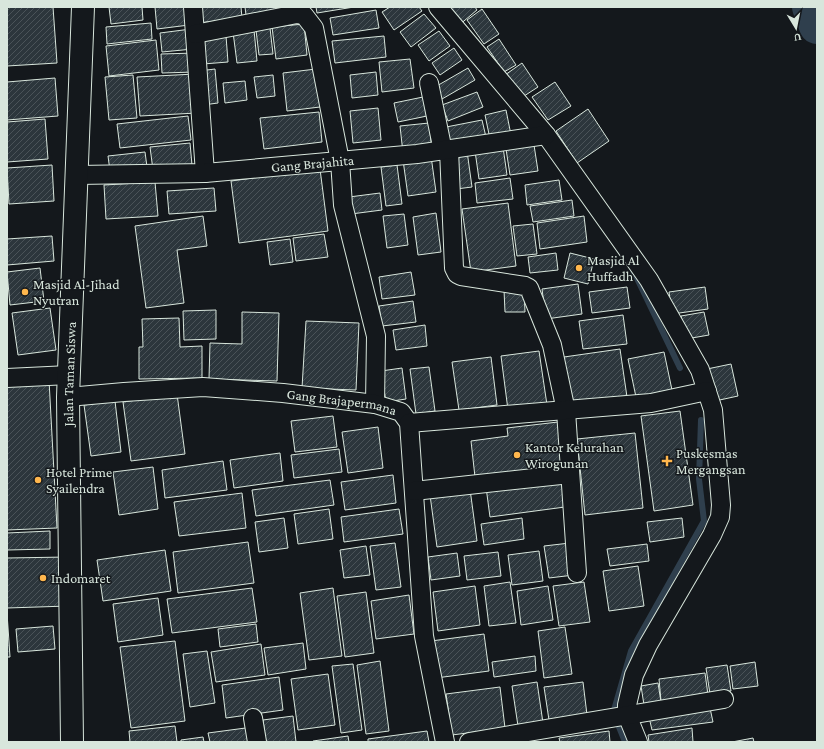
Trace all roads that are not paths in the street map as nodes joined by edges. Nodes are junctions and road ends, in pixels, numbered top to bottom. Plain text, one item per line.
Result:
1 (83, 7) edge
2 (193, 7) edge
3 (438, 7) edge
4 (195, 34) junction
5 (429, 83) dead end
6 (546, 134) junction
7 (446, 150) junction
8 (340, 161) junction
9 (205, 173) junction
10 (77, 175) junction
11 (69, 375) junction
12 (7, 378) edge
13 (707, 391) junction
14 (68, 397) junction
15 (375, 404) junction
16 (566, 411) junction
17 (409, 423) junction
18 (570, 474) junction
19 (414, 491) junction
20 (577, 573) dead end
21 (724, 699) dead end
22 (627, 715) junction
23 (254, 718) dead end
24 (72, 742) edge
25 (257, 742) edge
26 (445, 742) edge
27 (469, 742) edge
28 (638, 742) edge

1 - 10 main road, Jalan Taman Siswa
2 - 4 street
3 - 6 street
4 - 8 street
4 - 9 street
5 - 7 street
6 - 7 street, Gang Brajahita
6 - 13 street
7 - 8 street, Gang Brajahita
7 - 16 street
8 - 9 street, Gang Brajahita
8 - 15 street
9 - 10 street, Gang Brajahita
10 - 11 main road, Jalan Taman Siswa
11 - 12 street
11 - 14 main road, Jalan Taman Siswa
13 - 16 street
13 - 22 street
14 - 15 street, Gang Brajapermana
14 - 24 main road, Jalan Taman Siswa
15 - 17 street, Gang Brajapermana
16 - 17 street
16 - 18 street
17 - 19 street, Gang Brajapermana
18 - 19 street
18 - 20 street
19 - 26 street, Gang Brajapermana
21 - 22 street
22 - 27 street
22 - 28 street
23 - 25 street

